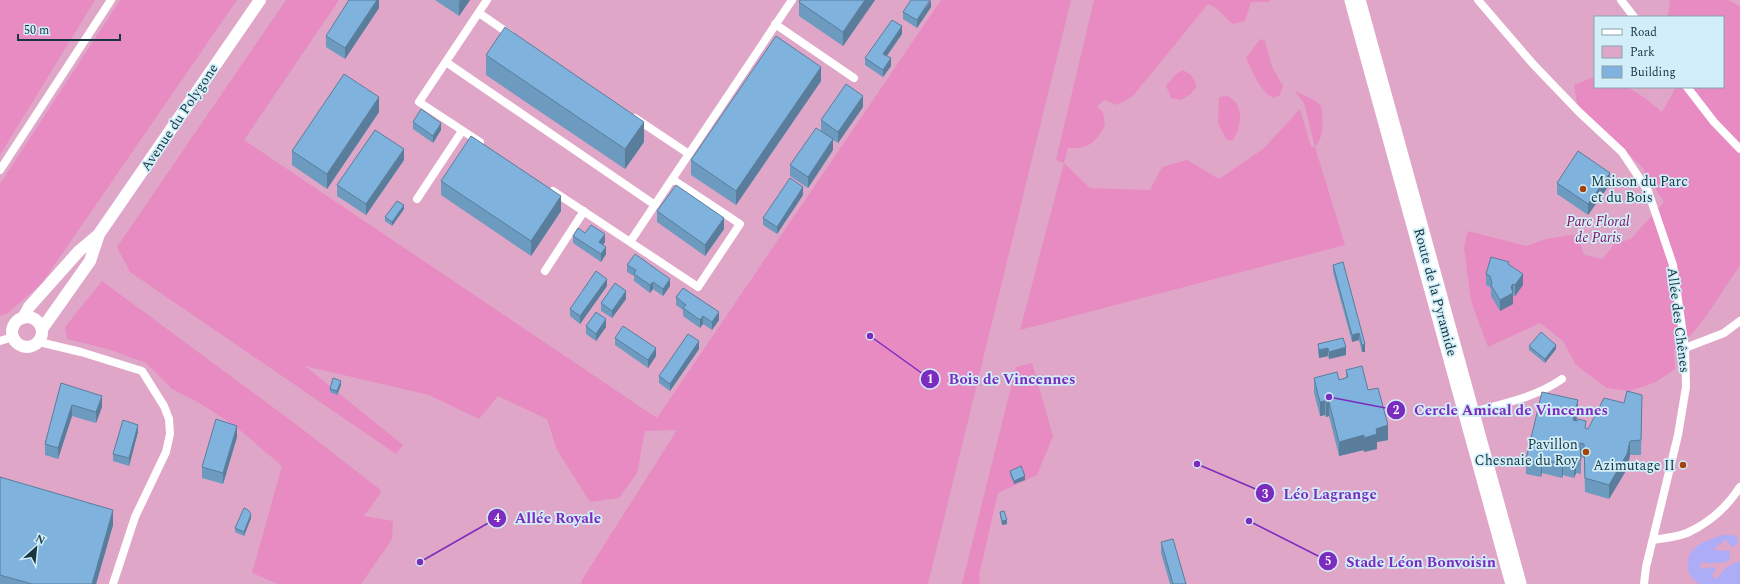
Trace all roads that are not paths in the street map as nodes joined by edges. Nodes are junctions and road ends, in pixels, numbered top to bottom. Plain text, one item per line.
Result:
1 (111, 0) edge
2 (260, 0) edge
3 (487, 0) edge
4 (792, 0) edge
5 (1355, 0) edge
6 (1478, 0) edge
7 (1621, 0) edge
8 (479, 13) junction
9 (1633, 16) edge
10 (775, 24) junction
11 (518, 39) edge
12 (446, 62) junction
13 (854, 78) dead end
14 (1688, 88) edge
15 (630, 115) edge
16 (462, 131) junction
17 (488, 148) edge
18 (1740, 149) edge
19 (689, 154) junction
20 (0, 170) edge
21 (672, 179) junction
22 (545, 186) edge
23 (417, 199) dead end
24 (655, 205) junction
25 (584, 211) junction
26 (99, 234) junction
27 (630, 242) junction
28 (545, 271) dead end
29 (23, 318) junction
30 (1740, 321) edge
31 (42, 329) junction
32 (13, 337) junction
33 (0, 341) edge
34 (39, 342) junction
35 (1685, 348) junction
36 (1562, 379) dead end
37 (1469, 413) junction
38 (1740, 487) edge
39 (1653, 540) junction
40 (113, 584) edge
41 (1516, 584) edge
42 (1644, 584) edge

1 - 20 lane
2 - 26 street, Avenue du Polygone
3 - 8 lane
4 - 10 lane
5 - 37 street, Route de la Pyramide
6 - 35 lane, Allée des Chênes
7 - 9 lane
8 - 11 lane
8 - 12 lane
10 - 13 lane
10 - 19 lane
12 - 16 lane
12 - 24 lane
14 - 18 lane
15 - 19 lane
16 - 17 lane
16 - 23 lane
19 - 21 lane
21 - 24 lane
21 - 27 lane
22 - 25 lane
24 - 27 lane
25 - 27 lane
25 - 28 lane
26 - 29 street, Avenue du Polygone
26 - 31 street, Avenue du Polygone
29 - 31 street
29 - 32 street, Avenue du Polygone
30 - 35 lane
31 - 34 street, Avenue du Polygone
32 - 33 lane
32 - 34 street
34 - 40 lane
35 - 39 lane, Allée des Chênes
36 - 37 lane
37 - 41 street, Route de la Pyramide
38 - 39 lane
39 - 42 lane, Allée des Chênes

